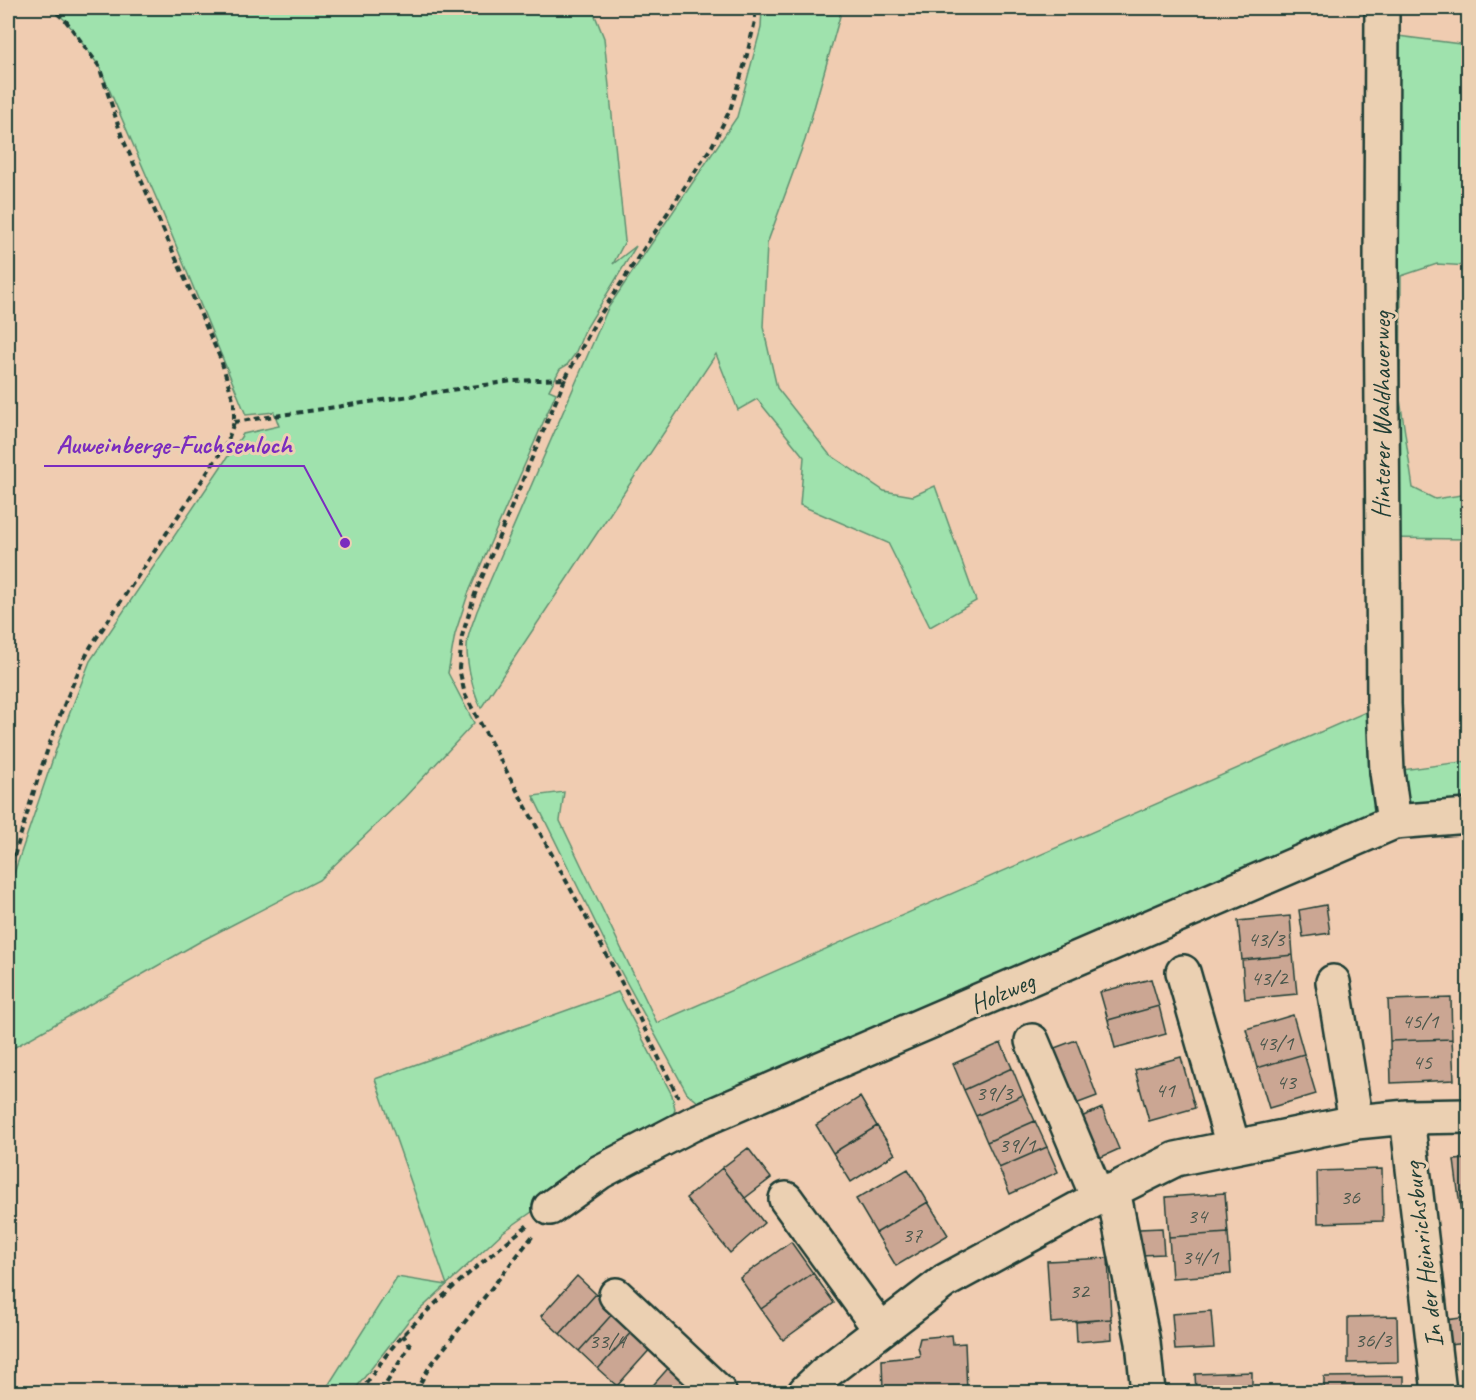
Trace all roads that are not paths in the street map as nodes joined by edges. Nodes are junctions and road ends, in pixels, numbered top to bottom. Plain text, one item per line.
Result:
1 (1382, 8) edge
2 (1468, 816) edge
3 (1394, 822) junction
4 (1183, 972) dead end
5 (1333, 982) dead end
6 (1032, 1041) dead end
7 (1468, 1116) edge
8 (1407, 1117) junction
9 (1356, 1122) junction
10 (1233, 1146) junction
11 (1105, 1194) junction
12 (786, 1198) dead end
13 (550, 1208) road end
14 (616, 1295) dead end
15 (880, 1329) junction
16 (821, 1386) edge
17 (719, 1392) edge
18 (1148, 1392) edge
19 (1439, 1392) edge

1 - 3 street, Hinterer Waldhauerweg
2 - 3 street, Holzweg
3 - 13 street, Holzweg
4 - 10 street
5 - 9 street
6 - 11 street
7 - 8 street
8 - 9 street
8 - 19 street, In der Heinrichsburg
9 - 10 street
10 - 11 street
11 - 15 street
11 - 18 street
12 - 15 street
14 - 17 street
15 - 16 street

